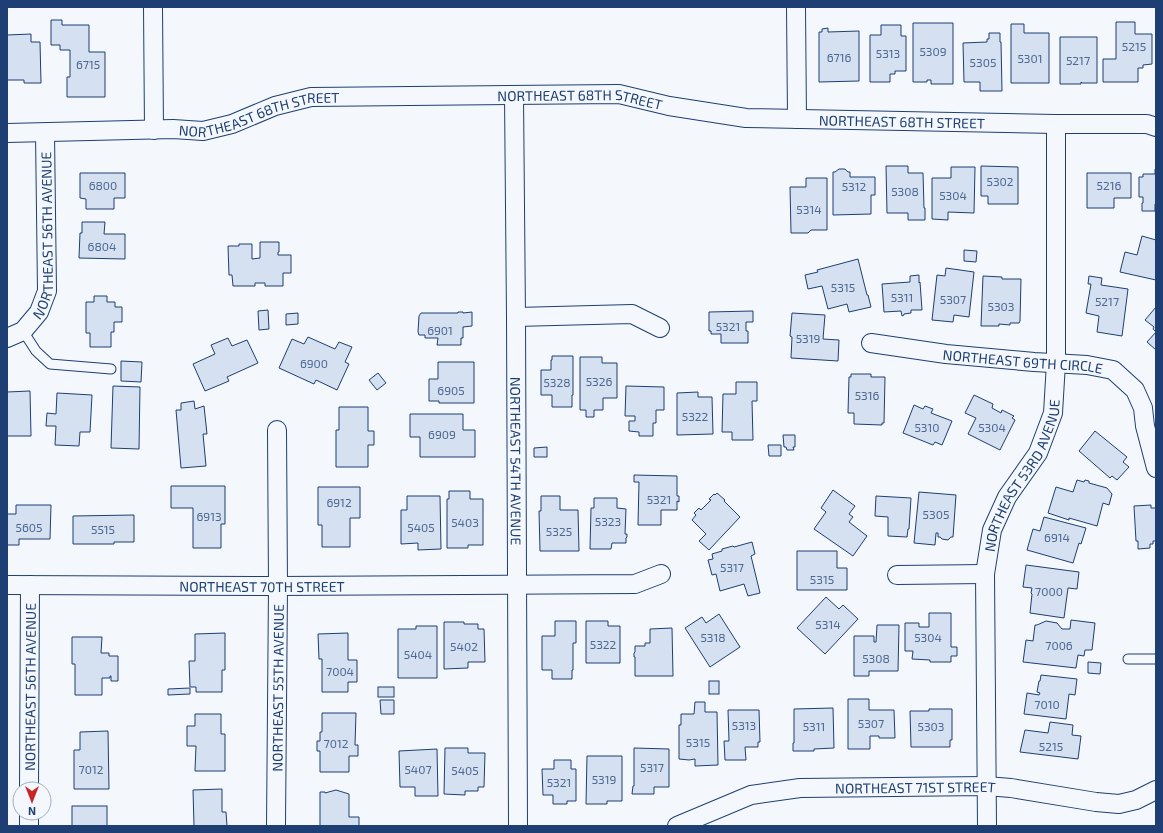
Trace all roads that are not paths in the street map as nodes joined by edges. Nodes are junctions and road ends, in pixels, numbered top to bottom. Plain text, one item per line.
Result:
1 (153, 7) edge
2 (796, 7) edge
3 (514, 95) junction
4 (797, 119) junction
5 (1056, 124) junction
6 (1156, 127) edge
7 (154, 130) junction
8 (45, 133) junction
9 (7, 134) edge
10 (516, 317) junction
11 (660, 328) dead end
12 (23, 331) junction
13 (7, 338) edge
14 (871, 343) dead end
15 (1056, 364) junction
16 (111, 369) dead end
17 (277, 430) dead end
18 (1156, 468) edge
19 (661, 574) dead end
20 (985, 574) junction
21 (897, 575) dead end
22 (517, 584) junction
23 (7, 585) edge
24 (30, 585) junction
25 (278, 586) junction
26 (1128, 659) dead end
27 (1156, 659) edge
28 (29, 781) edge
29 (986, 786) junction
30 (1156, 790) edge
31 (276, 826) edge
32 (518, 826) edge
33 (677, 826) edge
34 (987, 826) edge

1 - 7 street
2 - 4 street
3 - 4 street, NORTHEAST 68TH STREET
3 - 7 street, NORTHEAST 68TH STREET
3 - 10 street, NORTHEAST 54TH AVENUE
4 - 5 street, NORTHEAST 68TH STREET
5 - 6 street, NORTHEAST 68TH STREET
5 - 15 street, NORTHEAST 53RD AVENUE
7 - 8 street, NORTHEAST 68TH STREET
8 - 9 street, NORTHEAST 68TH STREET
8 - 12 street, NORTHEAST 56TH AVENUE
10 - 11 street
10 - 22 street, NORTHEAST 54TH AVENUE
12 - 13 street
12 - 16 lane
14 - 15 street, NORTHEAST 69TH CIRCLE
15 - 18 street, NORTHEAST 69TH CIRCLE
15 - 20 street, NORTHEAST 53RD AVENUE
17 - 25 street, NORTHEAST 55TH AVENUE
19 - 22 street, NORTHEAST 70TH STREET
20 - 21 street
20 - 29 street, NORTHEAST 53RD AVENUE
22 - 25 street, NORTHEAST 70TH STREET
22 - 32 street, NORTHEAST 54TH AVENUE
23 - 24 street, NORTHEAST 70TH STREET
24 - 25 street, NORTHEAST 70TH STREET
24 - 28 street, NORTHEAST 56TH AVENUE
25 - 31 street, NORTHEAST 55TH AVENUE
26 - 27 lane
29 - 30 street, NORTHEAST 71ST STREET
29 - 33 street, NORTHEAST 71ST STREET
29 - 34 street, NORTHEAST 53RD AVENUE

